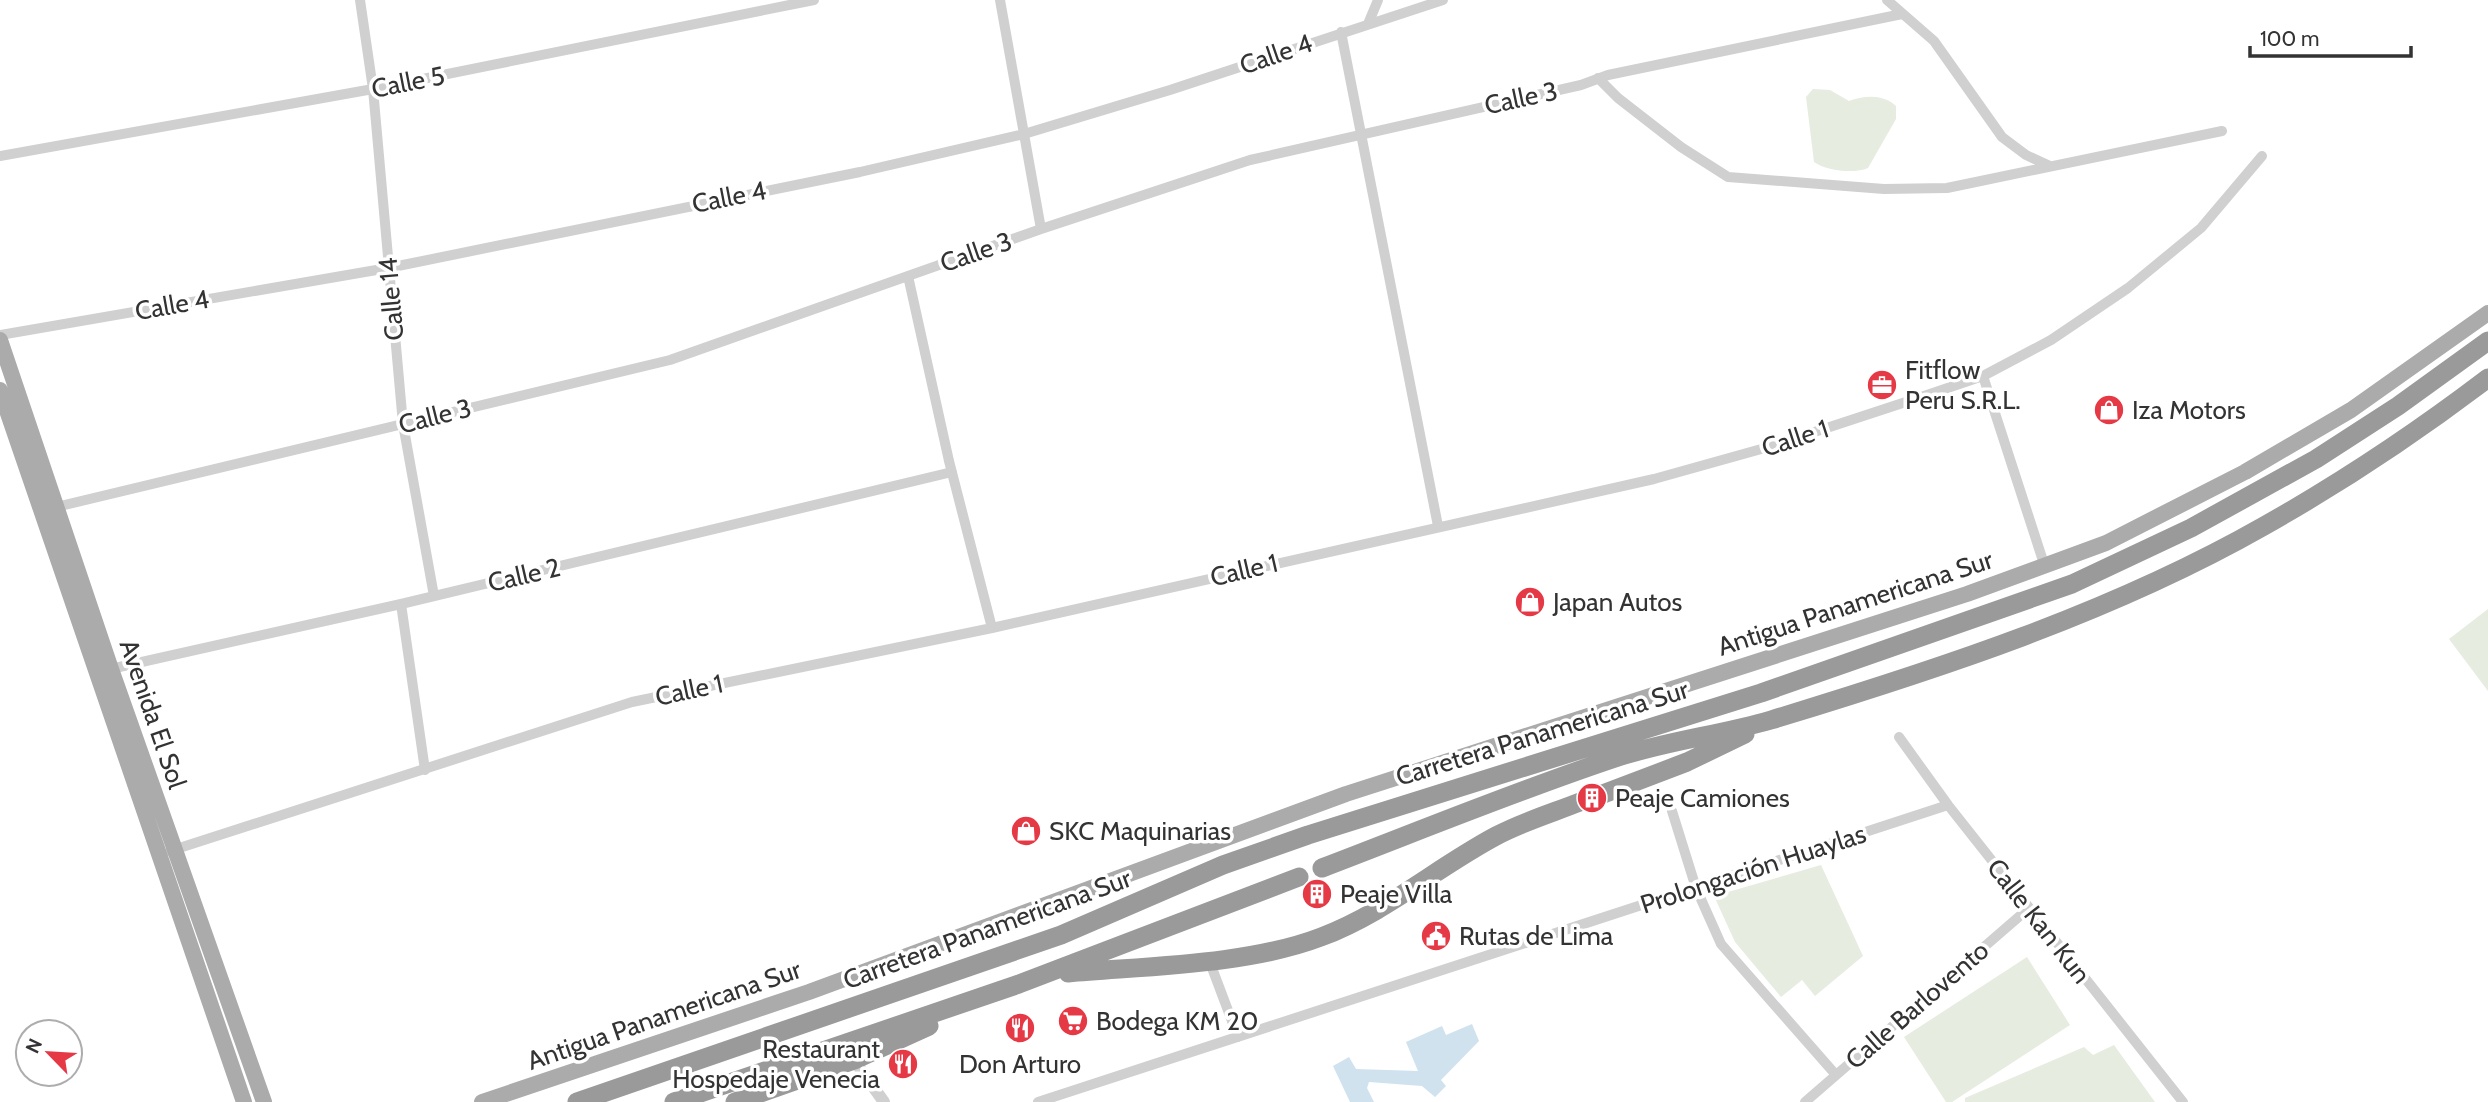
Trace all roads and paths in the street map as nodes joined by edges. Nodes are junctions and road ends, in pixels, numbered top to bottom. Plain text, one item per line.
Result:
1 (360, 0) edge
2 (814, 0) edge
3 (1000, 0) edge
4 (1377, 0) edge
5 (1443, 0) edge
6 (1887, 0) edge
7 (1902, 15) junction
8 (1368, 24) junction
9 (1341, 33) junction
10 (1598, 78) junction
11 (373, 89) junction
12 (2222, 131) dead end
13 (1361, 133) junction
14 (1024, 134) junction
15 (0, 156) edge
16 (2262, 156) dead end
17 (2050, 166) junction
18 (1041, 229) junction
19 (388, 268) junction
20 (908, 276) junction
21 (2488, 313) edge
22 (0, 338) edge
23 (2488, 341) edge
24 (1983, 376) junction
25 (2488, 378) edge
26 (0, 390) edge
27 (403, 425) junction
28 (952, 472) junction
29 (56, 507) junction
30 (1438, 526) junction
31 (2045, 567) junction
32 (434, 596) junction
33 (401, 604) junction
34 (992, 628) junction
35 (103, 670) junction
36 (1767, 721) junction
37 (1899, 737) dead end
38 (425, 770) junction
39 (1603, 794) dead end
40 (1580, 802) dead end
41 (1948, 805) junction
42 (1672, 811) dead end
43 (174, 849) junction
44 (158, 855) junction
45 (1322, 868) dead end
46 (1299, 877) dead end
47 (1696, 888) junction
48 (2029, 908) junction
49 (1209, 960) junction
50 (1043, 975) junction
51 (1019, 984) junction
52 (1238, 1037) junction
53 (854, 1060) junction
54 (1836, 1075) junction
55 (244, 1102) edge
56 (264, 1102) edge
57 (482, 1102) edge
58 (576, 1102) edge
59 (674, 1102) edge
60 (735, 1102) edge
61 (884, 1102) edge
62 (1038, 1102) edge
63 (1805, 1102) edge
64 (2183, 1102) edge

1 - 11 street, Calle 14
2 - 11 street, Calle 5
3 - 14 street
4 - 8 street
5 - 8 street, Calle 4
6 - 7 street
7 - 10 street, Calle 3
7 - 17 street
8 - 9 street, Calle 4
9 - 13 street
9 - 14 street, Calle 4
10 - 13 street, Calle 3
10 - 17 street
11 - 15 street, Calle 5
11 - 19 street, Calle 14
12 - 17 street
13 - 18 street, Calle 3
13 - 30 street
14 - 18 street
14 - 19 street, Calle 4
16 - 24 street, Calle 1
18 - 20 street, Calle 3
19 - 22 street, Calle 4
19 - 27 street, Calle 14
20 - 27 street, Calle 3
20 - 28 street
21 - 31 main road, Antigua Panamericana Sur
22 - 29 main road, Avenida El Sol
23 - 58 highway, Carretera Panamericana Sur
24 - 30 street, Calle 1
24 - 31 street
25 - 36 highway, Carretera Panamericana Sur
26 - 35 main road, Avenida El Sol
27 - 29 street, Calle 3
27 - 32 street, Calle 14
28 - 32 street, Calle 2
28 - 34 street
29 - 35 main road, Avenida El Sol
30 - 34 street, Calle 1
31 - 57 main road, Antigua Panamericana Sur
32 - 33 street, Calle 2
33 - 35 street, Calle 2
33 - 38 street
34 - 38 street, Calle 1
35 - 43 main road, Avenida El Sol
35 - 44 main road, Avenida El Sol
36 - 39 highway, Carretera Panamericana Sur
36 - 45 highway, Carretera Panamericana Sur
37 - 41 street, Calle Kan Kun
38 - 43 street, Calle 1
40 - 49 highway
41 - 47 street, Prolongación Huaylas
41 - 48 street, Calle Kan Kun
42 - 47 street
43 - 44 street, Calle 1
43 - 56 main road, Avenida El Sol
44 - 55 main road, Avenida El Sol
46 - 50 highway
47 - 52 street, Prolongación Huaylas
47 - 54 street
48 - 54 street, Calle Barlovento
48 - 64 street, Calle Kan Kun
49 - 50 highway
49 - 52 street
50 - 51 highway
51 - 53 highway
51 - 59 highway
52 - 62 street, Prolongación Huaylas
53 - 60 highway
53 - 61 street
54 - 63 street, Calle Barlovento

